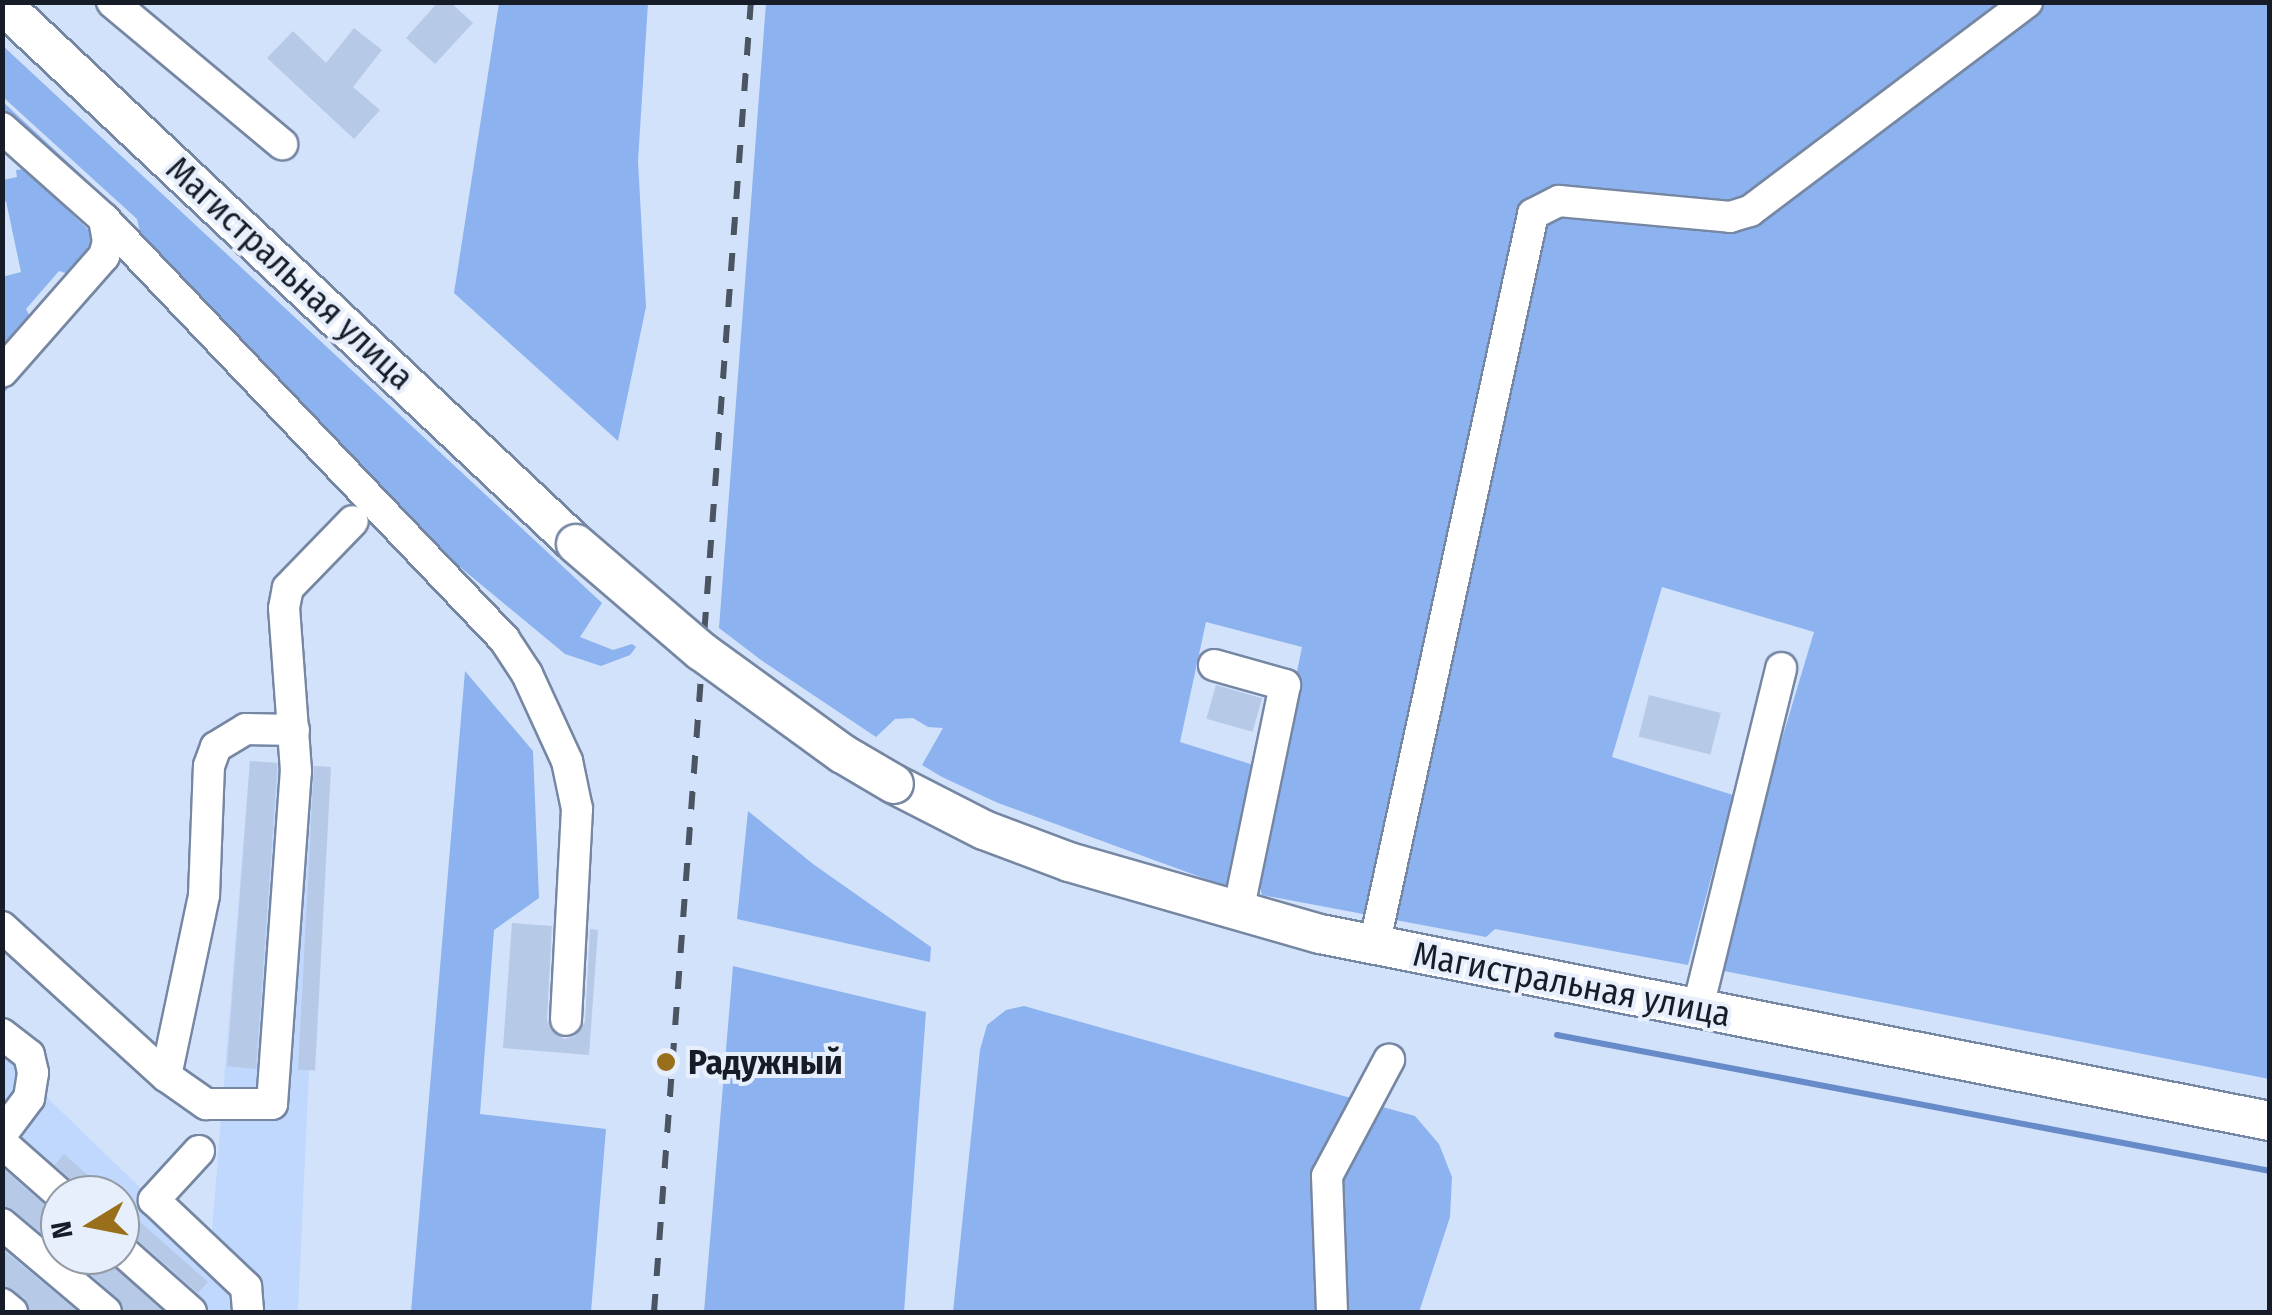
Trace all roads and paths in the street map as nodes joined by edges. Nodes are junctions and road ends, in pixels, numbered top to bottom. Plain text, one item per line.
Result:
1 (112, 2) edge
2 (2027, 2) edge
3 (2, 4) edge
4 (2, 128) edge
5 (282, 144) dead end
6 (15, 154) edge
7 (105, 225) junction
8 (2, 372) edge
9 (353, 521) dead end
10 (1214, 666) dead end
11 (1782, 668) dead end
12 (294, 730) junction
13 (1238, 912) junction
14 (2, 927) edge
15 (1374, 946) junction
16 (1698, 1007) junction
17 (566, 1020) dead end
18 (2, 1034) edge
19 (1389, 1060) dead end
20 (166, 1076) junction
21 (2270, 1120) edge
22 (2, 1134) edge
23 (2, 1142) edge
24 (199, 1151) dead end
25 (40, 1176) edge
26 (2, 1224) edge
27 (140, 1266) edge
28 (2, 1304) edge
29 (12, 1312) edge
30 (106, 1312) edge
31 (191, 1312) edge
32 (248, 1312) edge
33 (1332, 1312) edge

1 - 5 street
2 - 15 street
3 - 13 main road, Магистральная улица, bridge
4 - 6 street
6 - 7 street
7 - 8 street
7 - 17 street
9 - 12 street
10 - 13 street
11 - 16 street
12 - 20 street
12 - 20 street
13 - 15 main road, Магистральная улица
14 - 20 street
15 - 16 main road, Магистральная улица
16 - 21 main road, Магистральная улица
18 - 22 street
19 - 33 street
23 - 25 street
24 - 32 street
26 - 30 street
27 - 31 street
28 - 29 street

